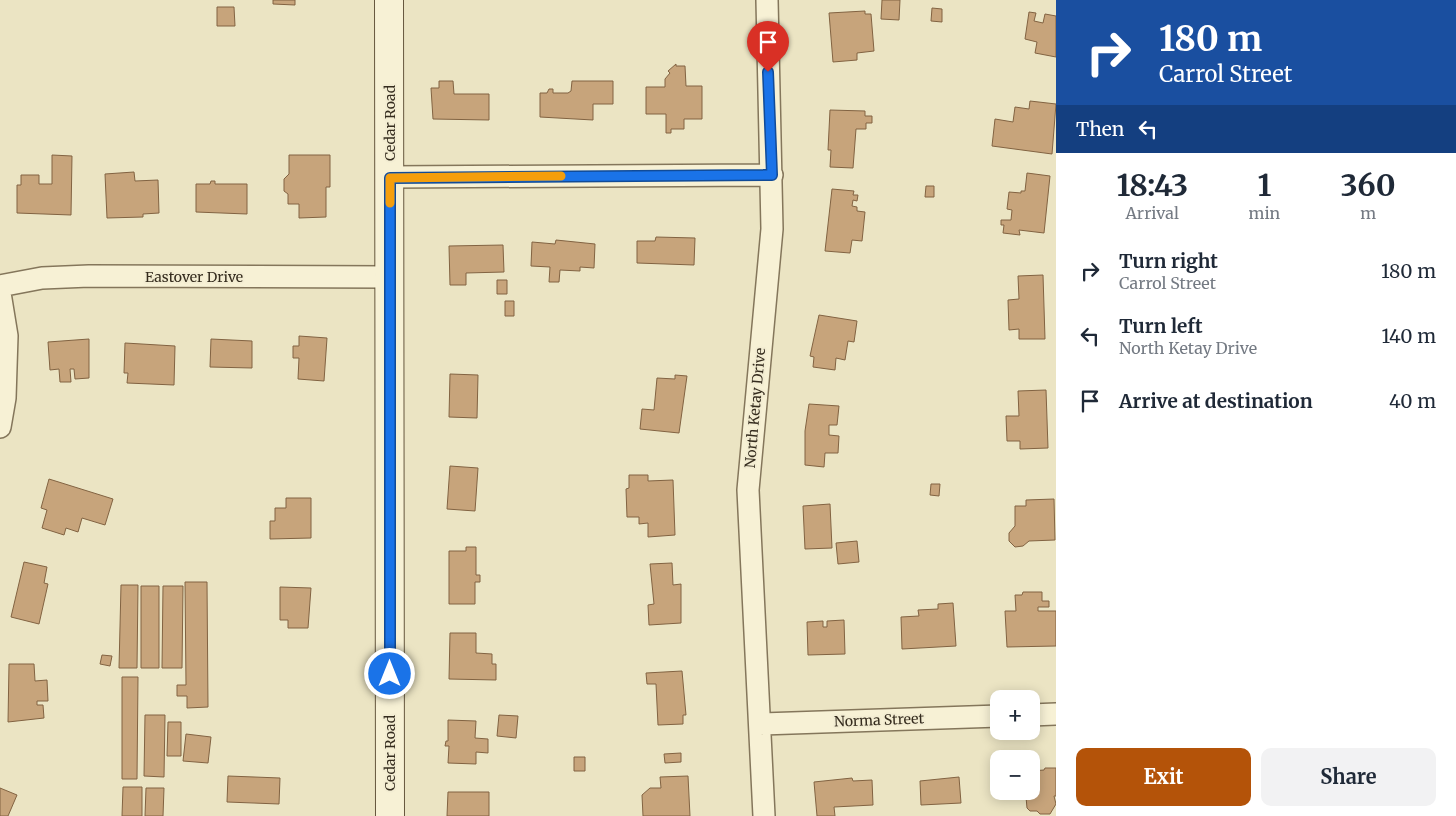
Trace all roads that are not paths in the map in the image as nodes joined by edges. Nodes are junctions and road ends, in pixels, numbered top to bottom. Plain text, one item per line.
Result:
1 (389, 0) edge
2 (767, 0) edge
3 (772, 175) junction
4 (390, 178) junction
5 (389, 277) junction
6 (0, 286) edge
7 (0, 293) edge
8 (0, 427) edge
9 (1056, 714) edge
10 (1040, 715) edge
11 (990, 716) edge
12 (760, 724) junction
13 (390, 816) edge
14 (764, 816) edge

1 - 4 street, Cedar Road
2 - 3 street, North Ketay Drive
3 - 4 street
3 - 12 street, North Ketay Drive
4 - 5 street, Cedar Road
5 - 6 street, Eastover Drive
5 - 13 street, Cedar Road
7 - 8 street
9 - 10 street
11 - 12 street, Norma Street
12 - 14 street, North Ketay Drive

